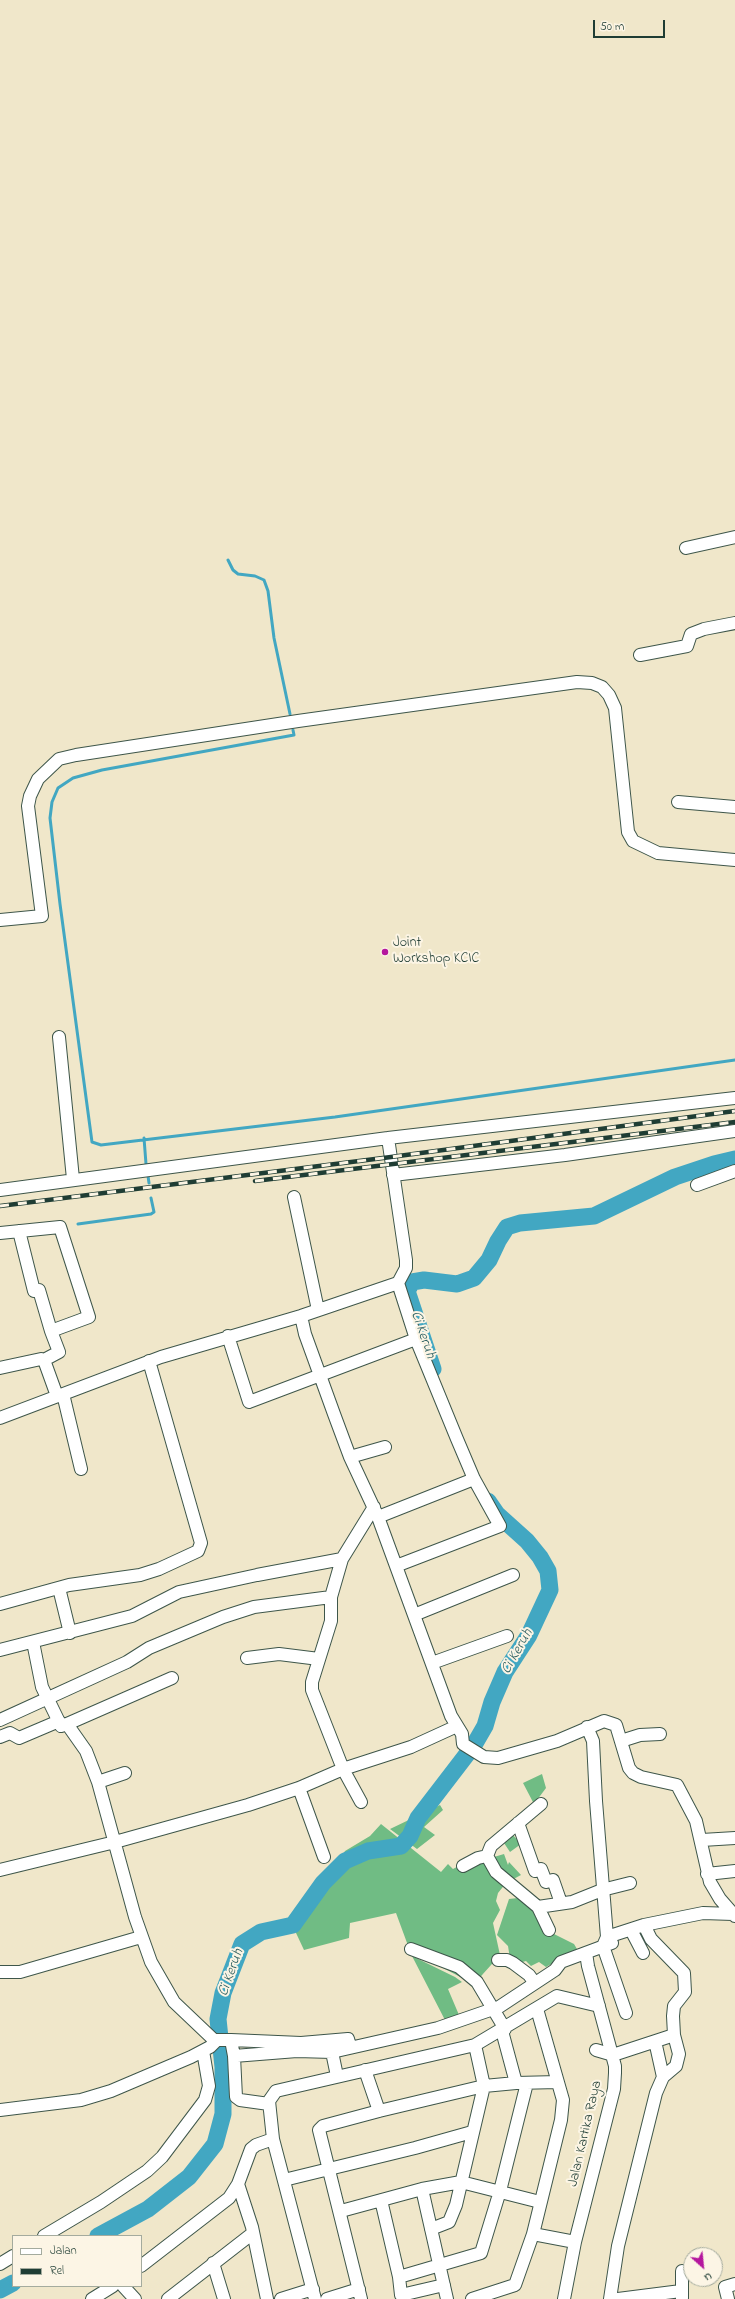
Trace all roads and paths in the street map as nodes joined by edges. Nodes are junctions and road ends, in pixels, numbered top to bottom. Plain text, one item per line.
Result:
1 (735, 538) edge
2 (686, 548) dead end
3 (735, 623) edge
4 (640, 655) dead end
5 (678, 802) dead end
6 (735, 807) edge
7 (735, 860) edge
8 (0, 920) edge
9 (59, 1037) dead end
10 (735, 1098) edge
11 (735, 1131) edge
12 (388, 1138) junction
13 (735, 1171) edge
14 (393, 1175) junction
15 (73, 1179) junction
16 (697, 1185) dead end
17 (0, 1190) edge
18 (294, 1197) dead end
19 (19, 1231) junction
20 (0, 1233) edge
21 (398, 1283) junction
22 (318, 1310) junction
23 (301, 1316) junction
24 (51, 1331) junction
25 (228, 1336) junction
26 (416, 1339) junction
27 (44, 1360) junction
28 (149, 1361) junction
29 (0, 1368) edge
30 (320, 1374) junction
31 (60, 1395) junction
32 (0, 1418) edge
33 (385, 1447) dead end
34 (350, 1457) junction
35 (81, 1469) dead end
36 (474, 1479) junction
37 (376, 1512) junction
38 (342, 1559) junction
39 (396, 1566) junction
40 (513, 1574) dead end
41 (59, 1588) junction
42 (331, 1597) junction
43 (0, 1604) edge
44 (414, 1615) junction
45 (70, 1633) junction
46 (507, 1636) dead end
47 (33, 1642) junction
48 (0, 1650) edge
49 (247, 1658) dead end
50 (319, 1659) junction
51 (432, 1663) junction
52 (172, 1678) dead end
53 (48, 1700) junction
54 (0, 1720) edge
55 (63, 1723) junction
56 (457, 1726) junction
57 (588, 1727) junction
58 (660, 1734) dead end
59 (0, 1736) edge
60 (621, 1741) junction
61 (343, 1769) junction
62 (125, 1773) dead end
63 (98, 1782) junction
64 (299, 1788) junction
65 (360, 1802) dead end
66 (541, 1804) dead end
67 (518, 1824) junction
68 (735, 1838) edge
69 (702, 1840) junction
70 (115, 1842) junction
71 (487, 1856) junction
72 (324, 1857) dead end
73 (463, 1866) dead end
74 (0, 1870) edge
75 (735, 1871) edge
76 (707, 1874) junction
77 (630, 1883) dead end
78 (602, 1890) junction
79 (531, 1901) junction
80 (561, 1903) junction
81 (734, 1915) edge
82 (645, 1928) junction
83 (549, 1930) dead end
84 (632, 1933) junction
85 (137, 1937) junction
86 (606, 1942) junction
87 (411, 1949) dead end
88 (586, 1953) junction
89 (643, 1953) dead end
90 (498, 1960) dead end
91 (0, 1972) edge
92 (532, 1978) junction
93 (491, 2005) junction
94 (599, 2006) junction
95 (537, 2009) junction
96 (626, 2012) dead end
97 (503, 2030) junction
98 (674, 2035) junction
99 (223, 2040) junction
100 (655, 2041) junction
101 (349, 2044) junction
102 (475, 2045) junction
103 (596, 2050) dead end
104 (204, 2051) junction
105 (332, 2052) junction
106 (613, 2055) junction
107 (234, 2056) junction
108 (365, 2070) junction
109 (337, 2076) junction
110 (663, 2077) junction
111 (558, 2082) junction
112 (522, 2083) junction
113 (484, 2086) junction
114 (269, 2104) junction
115 (0, 2110) edge
116 (379, 2111) junction
117 (472, 2132) junction
118 (272, 2138) junction
119 (329, 2169) junction
120 (284, 2180) junction
121 (461, 2182) junction
122 (238, 2184) junction
123 (422, 2189) junction
124 (500, 2191) junction
125 (381, 2200) junction
126 (540, 2202) junction
127 (341, 2211) junction
128 (431, 2229) junction
129 (253, 2233) junction
130 (533, 2234) junction
131 (46, 2235) edge
132 (575, 2242) junction
133 (12, 2257) edge
134 (213, 2263) junction
135 (0, 2264) edge
136 (142, 2265) edge
137 (440, 2266) junction
138 (682, 2271) dead end
139 (399, 2277) junction
140 (735, 2284) edge
141 (444, 2285) junction
142 (111, 2287) edge
143 (124, 2287) edge
144 (314, 2294) edge
145 (360, 2294) edge
146 (681, 2295) edge
147 (92, 2299) edge
148 (135, 2299) edge
149 (168, 2299) edge
150 (224, 2299) edge
151 (267, 2299) edge
152 (281, 2299) edge
153 (328, 2299) edge
154 (448, 2299) edge
155 (472, 2299) edge
156 (564, 2299) edge
157 (610, 2299) edge
158 (618, 2299) edge
159 (728, 2299) edge

1 - 2 street
3 - 4 street
5 - 6 street
7 - 8 street
9 - 15 street
10 - 12 street
11 - 14 street
12 - 14 street
12 - 15 street
13 - 16 street
14 - 21 street
15 - 17 street
18 - 22 street
19 - 20 street
19 - 24 street
19 - 24 street
21 - 22 street
21 - 26 street
22 - 23 street
23 - 25 street
23 - 30 street
24 - 27 street
25 - 28 street
25 - 30 street
26 - 30 street
26 - 36 street
27 - 29 street
27 - 31 street
28 - 31 street
28 - 41 street
30 - 34 street
31 - 32 street
31 - 35 street
33 - 34 street
34 - 37 street
36 - 37 street
36 - 39 street
37 - 38 street
37 - 39 street
38 - 42 street
38 - 45 street
39 - 44 street
40 - 44 street
41 - 43 street
41 - 45 street
42 - 50 street
42 - 53 street
44 - 51 street
45 - 47 street
46 - 51 street
47 - 48 street
47 - 53 street
49 - 50 street
50 - 61 street
51 - 56 street
52 - 55 street
53 - 54 street
53 - 55 street
55 - 59 street
55 - 63 street
56 - 57 street
56 - 61 street
57 - 60 street
57 - 78 street
58 - 60 street
60 - 69 street
61 - 64 street
61 - 65 street
62 - 63 street
63 - 70 street
64 - 70 street
64 - 72 street
66 - 67 street
67 - 71 street
67 - 80 street
68 - 69 street
69 - 76 street
70 - 74 street
70 - 85 street
71 - 73 street
71 - 79 street
75 - 76 street
76 - 81 street
77 - 78 street
78 - 80 street
78 - 86 street
79 - 80 street
79 - 83 street
81 - 82 street
82 - 84 street
82 - 98 street
84 - 86 street
84 - 89 street
85 - 91 street
85 - 99 street
86 - 88 street
86 - 96 street
87 - 93 street
88 - 92 street
88 - 94 street, Jalan Kartika Raya
90 - 92 street
92 - 93 street
93 - 97 street
93 - 101 street
94 - 95 street
94 - 106 street, Jalan Kartika Raya
95 - 97 street
95 - 111 street
97 - 102 street
97 - 112 street
98 - 100 street
98 - 110 street
99 - 101 street
99 - 104 street
99 - 107 street
100 - 106 street
100 - 110 street
101 - 105 street
102 - 108 street
102 - 113 street
103 - 106 street
104 - 115 street
104 - 131 street
105 - 107 street
105 - 109 street
106 - 132 street, Jalan Kartika Raya
107 - 114 street
108 - 109 street
108 - 116 street
109 - 114 street
110 - 157 street
111 - 112 street
111 - 126 street
112 - 113 street
112 - 124 street
113 - 116 street
113 - 117 street
114 - 118 street
116 - 119 street
117 - 119 street
117 - 121 street
118 - 120 street
118 - 122 street
119 - 120 street
119 - 127 street
120 - 144 street
121 - 123 street
121 - 124 street
121 - 128 street
122 - 129 street
122 - 136 street
123 - 125 street
123 - 128 street
124 - 126 street
124 - 137 street
125 - 127 street
125 - 139 street
126 - 130 street
127 - 145 street
128 - 137 street
129 - 134 street
129 - 151 street
130 - 132 street
130 - 155 street
132 - 156 street, Jalan Kartika Raya
133 - 135 street
134 - 149 street
134 - 150 street
137 - 139 street
137 - 141 street
138 - 146 street
139 - 141 street
140 - 159 street
141 - 154 street
142 - 147 street
143 - 148 street
144 - 152 street
145 - 153 street
146 - 158 street

